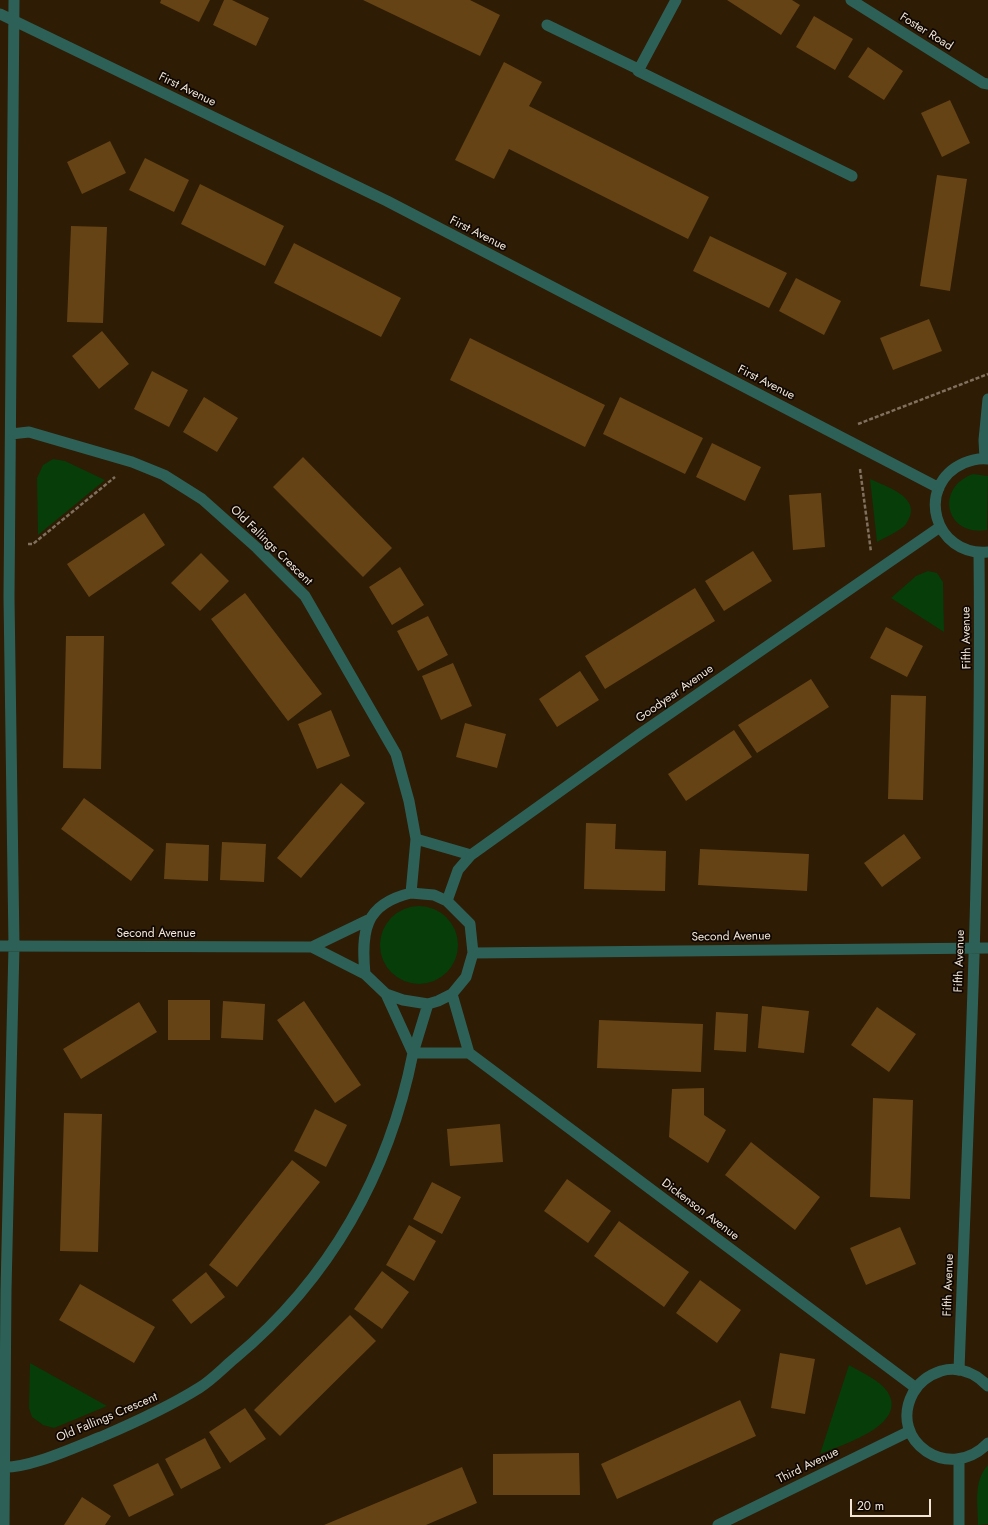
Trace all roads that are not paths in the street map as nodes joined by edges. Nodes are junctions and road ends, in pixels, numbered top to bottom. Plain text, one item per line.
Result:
1 (14, 0) edge
2 (676, 0) edge
3 (851, 0) edge
4 (0, 14) edge
5 (14, 21) junction
6 (548, 25) dead end
7 (638, 70) junction
8 (988, 84) edge
9 (852, 176) dead end
10 (988, 399) edge
11 (5, 423) edge
12 (11, 434) junction
13 (986, 459) edge
14 (939, 488) junction
15 (940, 527) junction
16 (984, 552) edge
17 (416, 839) junction
18 (471, 855) junction
19 (411, 893) junction
20 (447, 901) junction
21 (368, 920) junction
22 (0, 946) edge
23 (14, 946) junction
24 (974, 947) junction
25 (312, 948) junction
26 (988, 948) edge
27 (473, 953) junction
28 (365, 974) junction
29 (386, 994) junction
30 (452, 994) junction
31 (428, 1004) junction
32 (469, 1053) junction
33 (413, 1054) junction
34 (959, 1370) junction
35 (988, 1386) edge
36 (916, 1388) junction
37 (910, 1431) junction
38 (988, 1443) edge
39 (960, 1460) junction
40 (2, 1468) edge
41 (4, 1525) edge
42 (718, 1525) edge
43 (958, 1525) edge

1 - 5 street
2 - 7 street
3 - 8 street, Foster Road
4 - 5 street, First Avenue
5 - 11 street
5 - 14 street, First Avenue
6 - 7 street
7 - 9 street
10 - 13 street
11 - 12 street
12 - 17 street, Old Fallings Crescent
12 - 23 street
13 - 14 street
14 - 15 street
15 - 16 street
15 - 18 street, Goodyear Avenue
16 - 24 street, Fifth Avenue
17 - 18 street
17 - 19 street, Old Fallings Crescent
18 - 20 street, Goodyear Avenue
19 - 20 street
19 - 21 street
20 - 27 street
21 - 25 street, Second Avenue
21 - 28 street
22 - 23 street, Second Avenue
23 - 25 street, Second Avenue
23 - 40 street
24 - 26 street, Second Avenue
24 - 27 street, Second Avenue
24 - 34 street, Fifth Avenue
25 - 28 street, Second Avenue
27 - 30 street
28 - 29 street
29 - 31 street
29 - 33 street
30 - 31 street
30 - 32 street
31 - 33 street, Old Fallings Crescent
32 - 33 street
32 - 36 street, Dickenson Avenue
33 - 40 street, Old Fallings Crescent
34 - 35 street
34 - 36 street
36 - 37 street
37 - 39 street
37 - 42 street, Third Avenue
38 - 39 street
39 - 43 street
40 - 41 street

